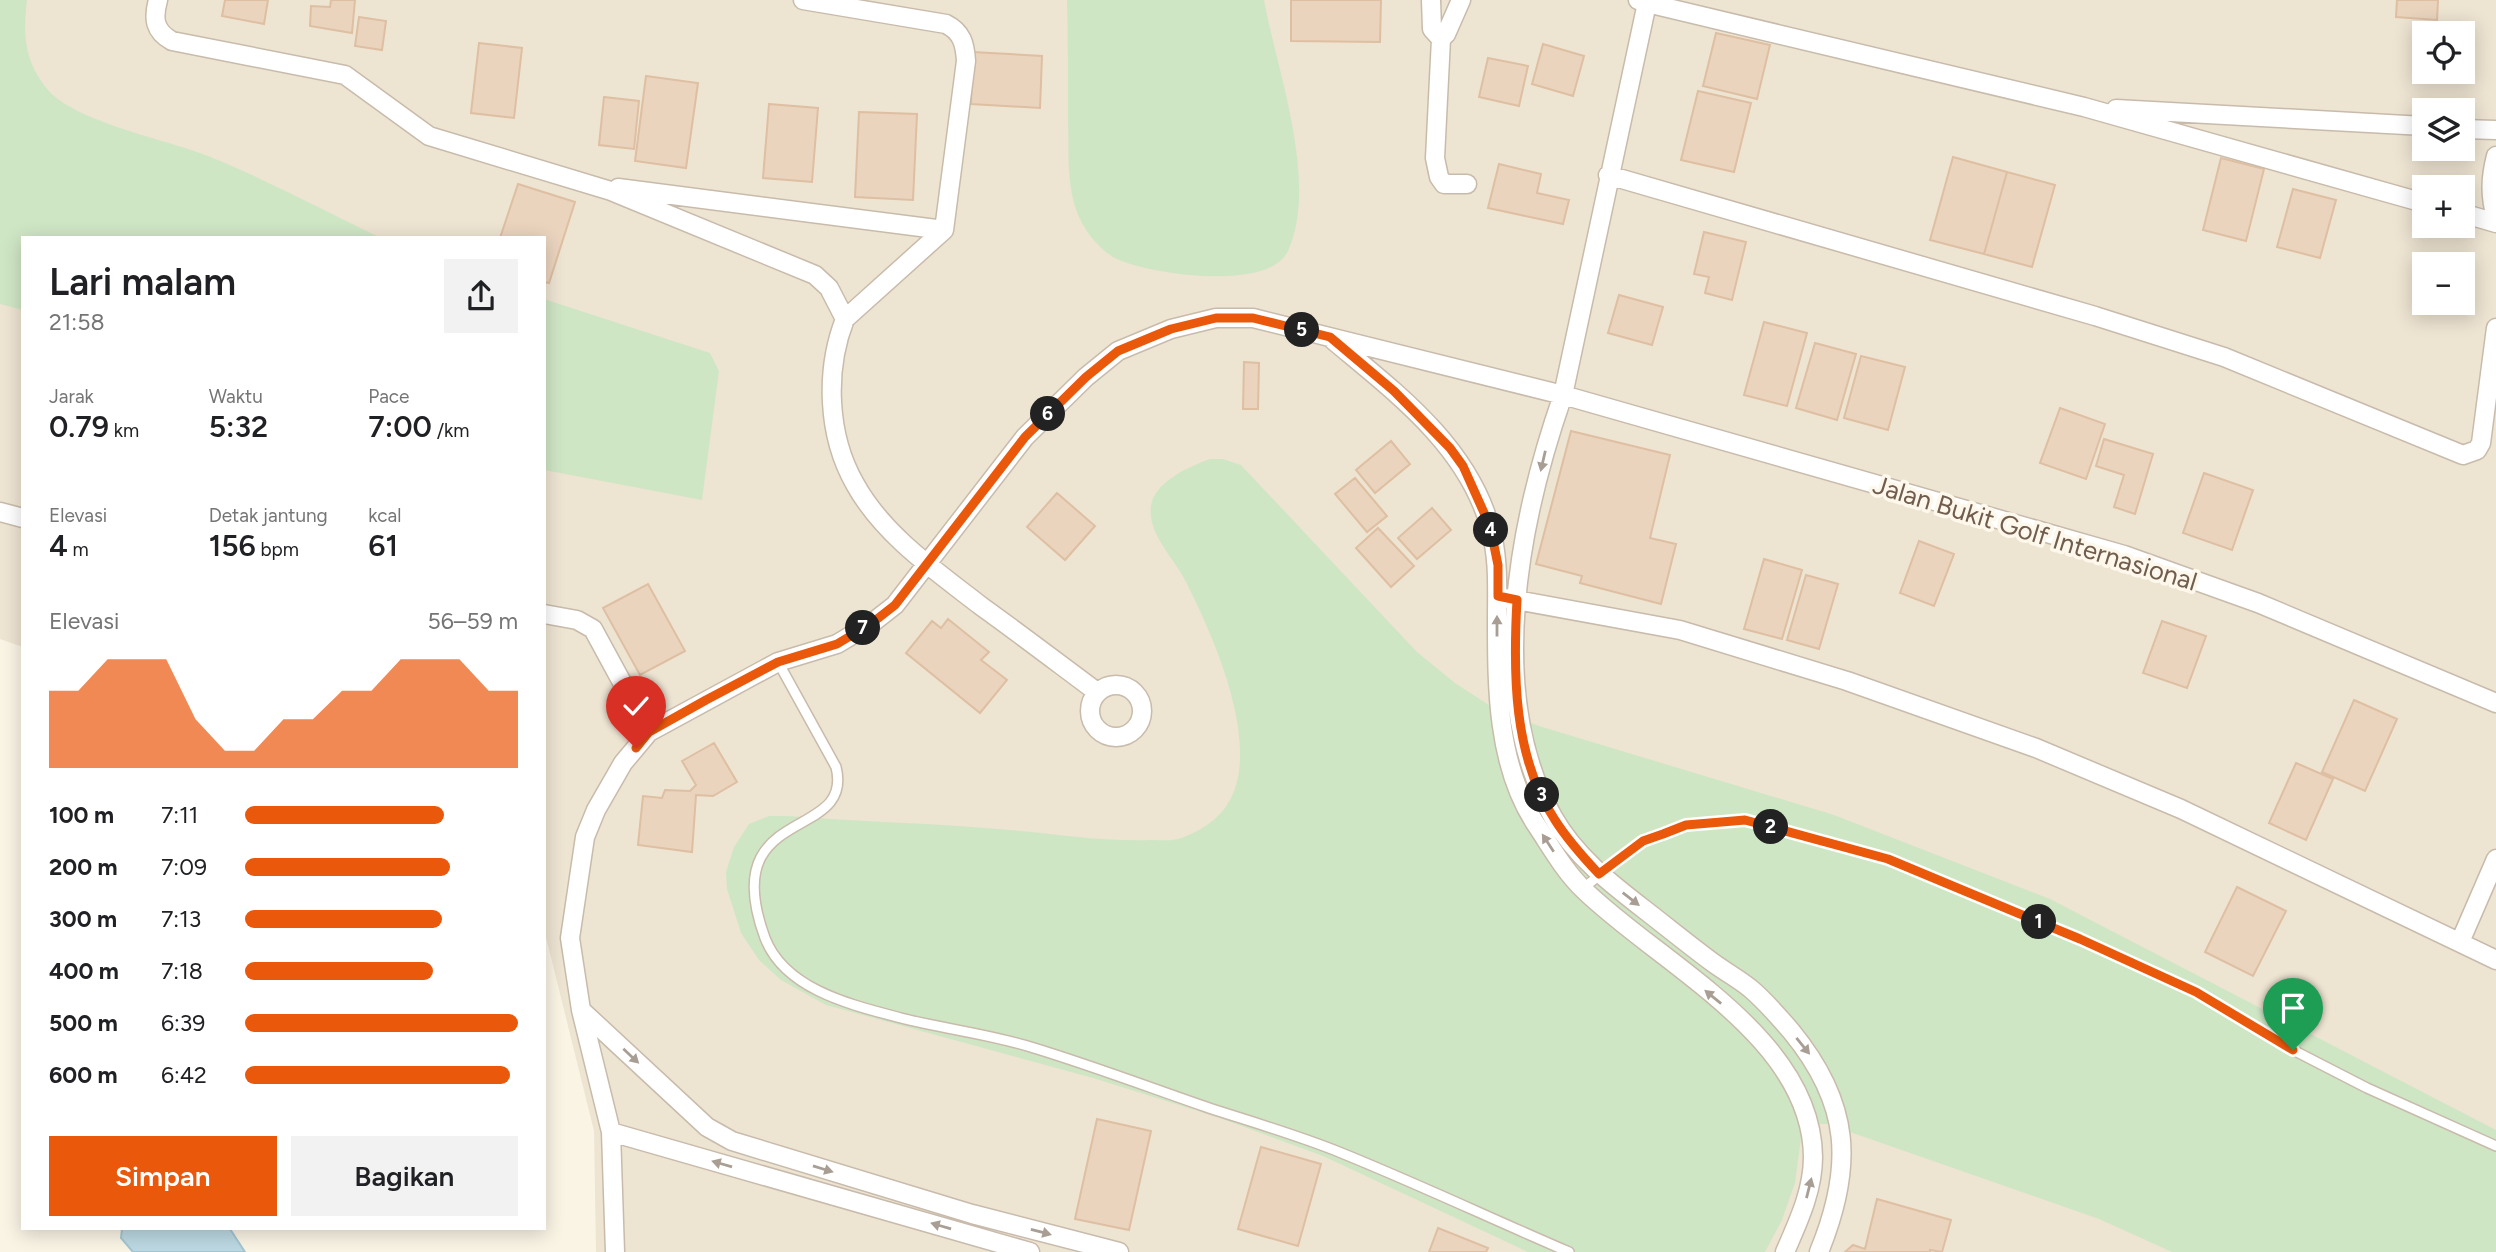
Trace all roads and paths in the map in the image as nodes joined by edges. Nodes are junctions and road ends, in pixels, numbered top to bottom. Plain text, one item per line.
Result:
1 (158, 0) edge
2 (803, 0) edge
3 (1431, 0) edge
4 (1461, 0) edge
5 (1643, 1) edge
6 (1441, 39) junction
7 (2084, 107) junction
8 (2412, 125) edge
9 (2475, 129) edge
10 (2496, 130) edge
11 (2496, 156) edge
12 (1608, 175) junction
13 (1468, 184) dead end
14 (611, 191) junction
15 (2412, 199) edge
16 (2475, 216) edge
17 (2496, 220) edge
18 (944, 230) junction
19 (845, 319) junction
20 (2496, 328) edge
21 (1330, 337) junction
22 (1563, 395) junction
23 (0, 512) edge
24 (21, 517) edge
25 (927, 565) junction
26 (1498, 596) junction
27 (1517, 600) junction
28 (546, 614) edge
29 (778, 662) junction
30 (1097, 692) dead end
31 (2496, 703) edge
32 (649, 732) junction
33 (2496, 859) edge
34 (1599, 874) junction
35 (1582, 889) junction
36 (2460, 942) junction
37 (2496, 960) edge
38 (581, 1010) junction
39 (611, 1132) junction
40 (2496, 1146) edge
41 (615, 1252) edge
42 (1030, 1252) edge
43 (1119, 1252) edge
44 (1569, 1252) edge
45 (1785, 1252) edge
46 (1819, 1252) edge

1 - 14 street
2 - 18 street
3 - 6 street
4 - 6 street
5 - 7 street
5 - 12 street
6 - 13 street
7 - 8 street
7 - 15 street
9 - 10 street
11 - 17 street
12 - 20 street
12 - 22 street
14 - 18 street
14 - 19 street
16 - 17 street
18 - 19 street
19 - 25 street
21 - 22 street, Jalan Bukit Golf Internasional
21 - 25 street, Jalan Bukit Golf Internasional
21 - 26 street
22 -> 27 street
22 - 31 street, Jalan Bukit Golf Internasional
23 - 24 street
25 - 29 street, Jalan Bukit Golf Internasional
25 - 30 street
26 - 27 street
35 -> 26 street
27 - 34 street
27 - 36 street
28 - 32 street
29 - 32 street, Jalan Bukit Golf Internasional
29 - 44 lane
32 - 38 street
33 - 36 street
34 - 35 lane
34 - 40 lane
34 -> 46 street
45 -> 35 street
36 - 37 street
38 - 39 street
38 -> 43 street
39 - 41 street
42 -> 39 street

